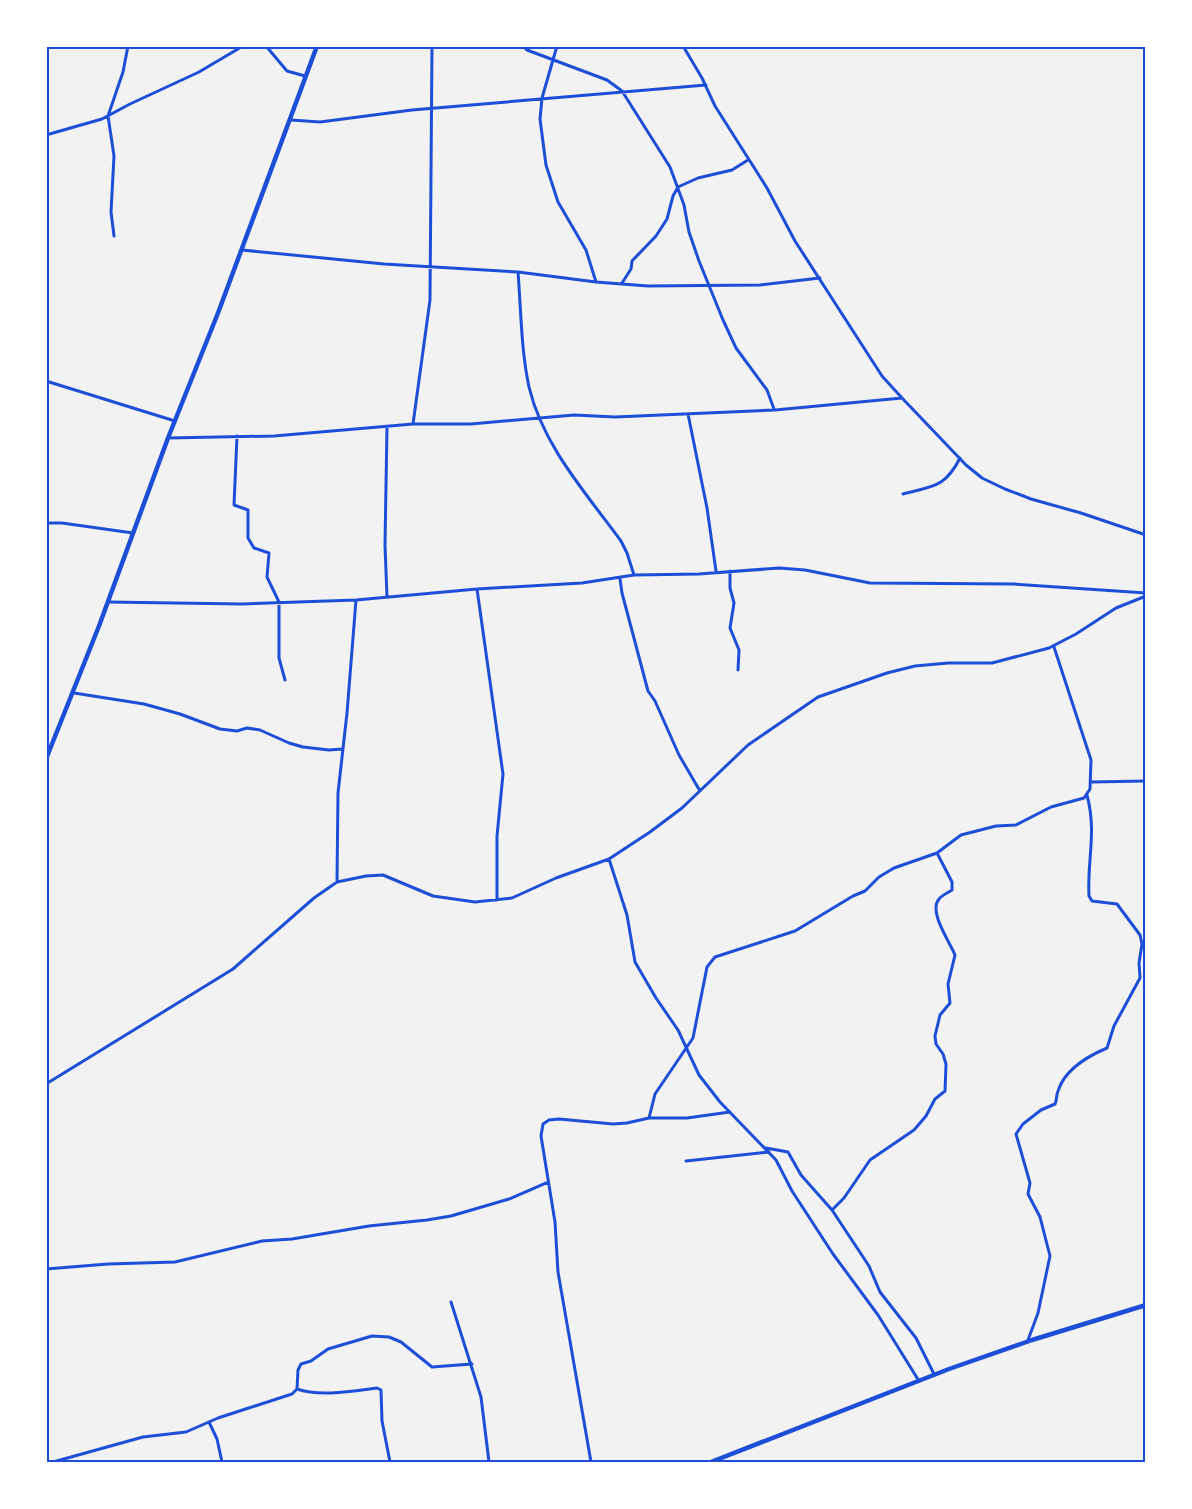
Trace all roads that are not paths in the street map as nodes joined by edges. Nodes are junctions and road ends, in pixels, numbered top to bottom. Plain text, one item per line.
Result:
1 (128, 46) edge
2 (243, 46) edge
3 (266, 46) edge
4 (317, 46) edge
5 (432, 46) edge
6 (523, 46) edge
7 (557, 46) edge
8 (684, 46) edge
9 (555, 60) junction
10 (307, 76) junction
11 (706, 85) junction
12 (622, 91) junction
13 (542, 98) junction
14 (431, 110) junction
15 (108, 116) junction
16 (291, 120) junction
17 (46, 135) edge
18 (748, 160) junction
19 (678, 187) junction
20 (114, 237) dead end
21 (241, 250) junction
22 (429, 265) junction
23 (518, 272) junction
24 (820, 278) junction
25 (596, 282) junction
26 (622, 284) junction
27 (710, 286) junction
28 (46, 381) edge
29 (902, 399) junction
30 (775, 410) junction
31 (688, 414) junction
32 (540, 418) junction
33 (175, 421) junction
34 (414, 424) junction
35 (387, 427) junction
36 (237, 436) junction
37 (168, 438) junction
38 (960, 458) junction
39 (903, 494) dead end
40 (46, 523) edge
41 (133, 533) junction
42 (1146, 535) edge
43 (730, 571) junction
44 (716, 572) junction
45 (634, 575) junction
46 (620, 578) junction
47 (477, 589) junction
48 (1146, 595) edge
49 (387, 597) junction
50 (356, 600) junction
51 (108, 602) junction
52 (279, 602) junction
53 (1054, 646) junction
54 (738, 670) dead end
55 (285, 680) dead end
56 (74, 693) junction
57 (342, 749) junction
58 (46, 759) edge
59 (1146, 781) edge
60 (1090, 782) junction
61 (700, 791) junction
62 (1087, 795) junction
63 (937, 853) junction
64 (609, 859) junction
65 (337, 882) junction
66 (497, 900) junction
67 (687, 1050) junction
68 (46, 1084) edge
69 (729, 1112) junction
70 (649, 1118) junction
71 (764, 1148) junction
72 (769, 1152) junction
73 (686, 1161) dead end
74 (548, 1182) junction
75 (832, 1210) junction
76 (46, 1269) edge
77 (451, 1302) dead end
78 (1146, 1305) edge
79 (1027, 1342) junction
80 (472, 1364) junction
81 (934, 1376) junction
82 (919, 1381) junction
83 (297, 1389) junction
84 (209, 1422) junction
85 (79, 1455) junction
86 (53, 1462) edge
87 (78, 1462) edge
88 (222, 1462) edge
89 (390, 1462) edge
90 (489, 1462) edge
91 (591, 1462) edge
92 (714, 1462) edge

1 - 15 street
2 - 15 street
3 - 10 street
4 - 10 main road
5 - 14 street
6 - 9 street
7 - 9 street
8 - 11 street
9 - 12 street
9 - 13 street
10 - 16 main road
11 - 12 street
11 - 18 street
12 - 13 street
12 - 19 street
13 - 14 street
13 - 25 street
14 - 16 street
14 - 22 street
15 - 17 street
15 - 20 street
16 - 21 main road
18 - 19 street
18 - 24 street
19 - 26 street
19 - 27 street
21 - 22 street
21 - 33 main road
22 - 23 street
22 - 34 street
23 - 25 street
23 - 32 street
24 - 27 street
24 - 29 street
25 - 26 street
26 - 27 street
27 - 30 street
28 - 33 street
29 - 30 street
29 - 38 street
30 - 31 street
31 - 32 street
31 - 44 street
32 - 34 street
32 - 45 street
33 - 37 main road
34 - 35 street
35 - 36 street
35 - 49 street
36 - 37 street
36 - 52 street
37 - 41 main road
38 - 39 street
38 - 42 street
40 - 41 street
41 - 51 main road
43 - 44 street
43 - 48 street
43 - 54 street
44 - 45 street
45 - 46 street
46 - 47 street
46 - 61 street
47 - 49 street
47 - 66 street
48 - 53 street
49 - 50 street
50 - 52 street
50 - 57 street
51 - 52 street
51 - 56 main road
52 - 55 street
53 - 60 street
53 - 61 street
56 - 57 street
56 - 58 main road
57 - 65 street
59 - 60 street
60 - 62 street
61 - 64 street
62 - 63 street
62 - 79 street
63 - 67 street
63 - 75 street
64 - 66 street
64 - 67 street
65 - 66 street
65 - 68 street
67 - 69 street
67 - 70 street
69 - 70 street
69 - 71 street
70 - 74 street
71 - 72 street
71 - 75 street
72 - 73 street
72 - 82 street
74 - 76 street
74 - 91 street
75 - 81 street
77 - 80 street
78 - 79 main road
79 - 81 main road
80 - 83 street
80 - 90 street
81 - 82 main road
82 - 92 main road
83 - 84 street
83 - 89 street
84 - 85 street
84 - 88 street
85 - 86 street
85 - 87 street

